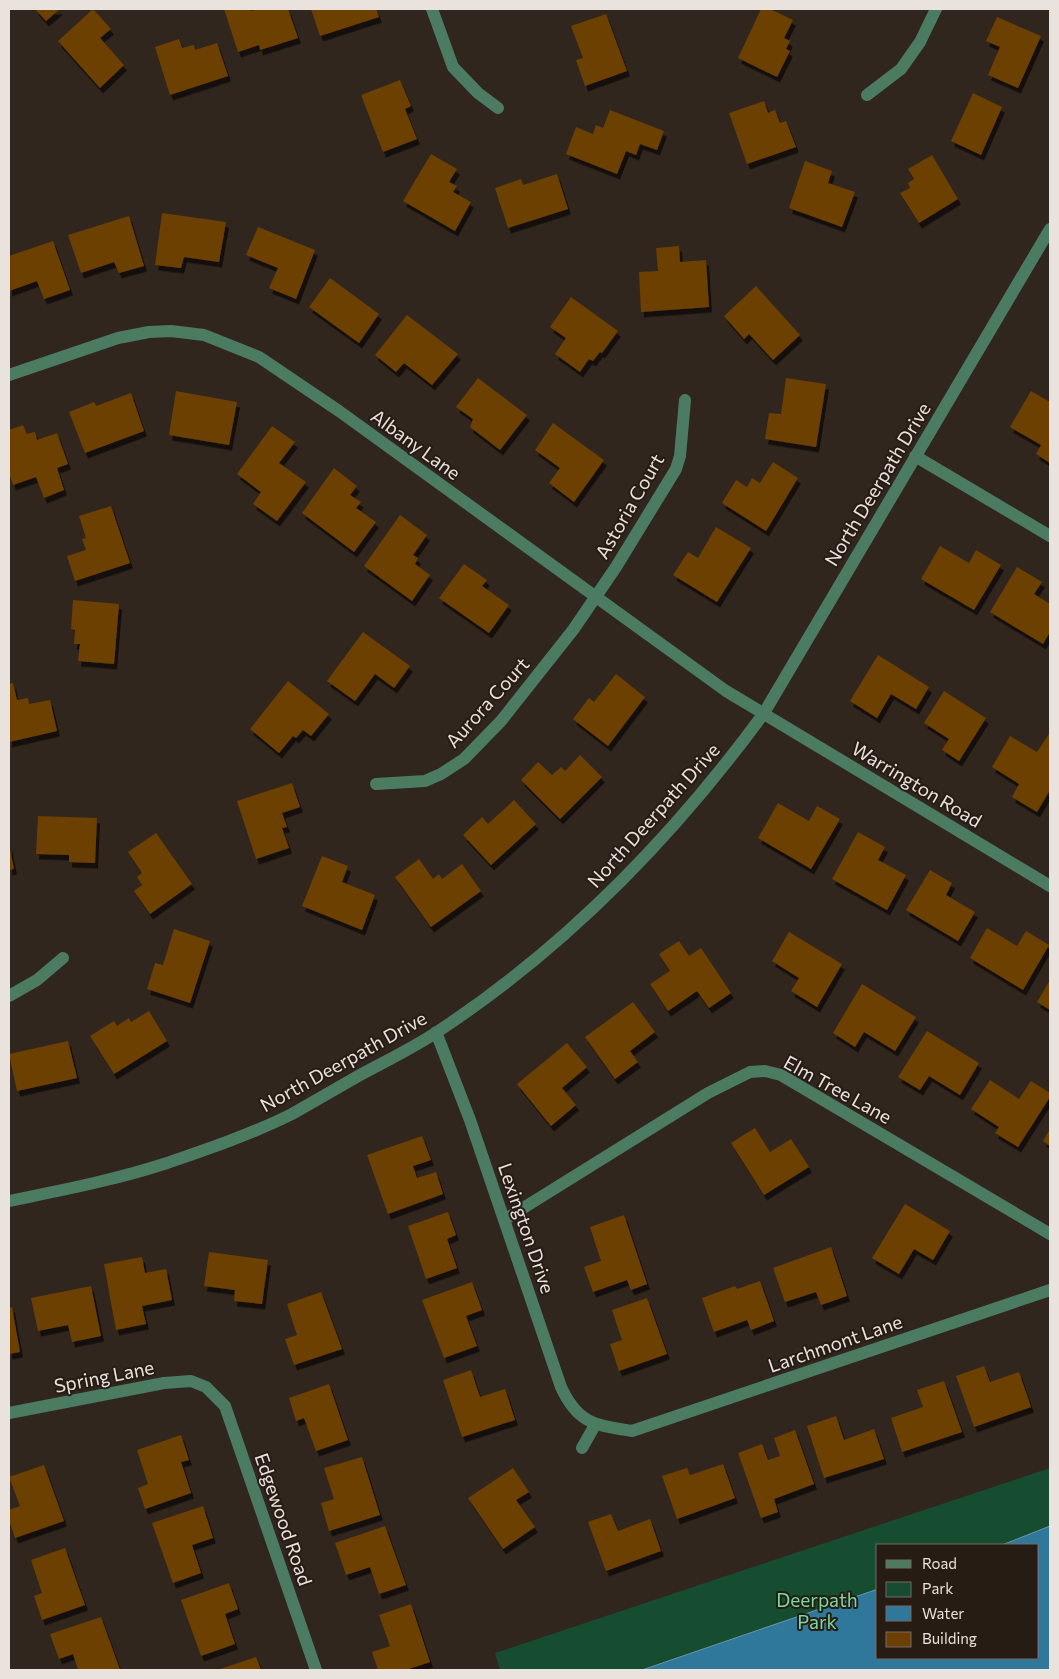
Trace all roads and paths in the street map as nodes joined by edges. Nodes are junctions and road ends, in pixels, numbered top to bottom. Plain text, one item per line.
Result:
1 (432, 9) edge
2 (936, 9) edge
3 (866, 95) dead end
4 (498, 108) dead end
5 (1050, 229) edge
6 (9, 375) edge
7 (685, 400) dead end
8 (915, 456) junction
9 (1050, 536) edge
10 (595, 596) junction
11 (764, 713) junction
12 (376, 784) dead end
13 (1050, 886) edge
14 (63, 958) dead end
15 (9, 996) edge
16 (436, 1032) junction
17 (9, 1201) edge
18 (504, 1220) junction
19 (1050, 1234) edge
20 (1050, 1290) edge
21 (206, 1387) joint
22 (9, 1413) edge
23 (594, 1425) junction
24 (582, 1448) dead end
25 (316, 1670) edge

1 - 4 street
2 - 3 street
5 - 8 street, North Deerpath Drive
6 - 10 street, Albany Lane
7 - 10 street, Astoria Court
8 - 9 street
8 - 11 street, North Deerpath Drive
10 - 11 street, Albany Lane
10 - 12 street, Aurora Court
11 - 13 street, Warrington Road
11 - 16 street, North Deerpath Drive
14 - 15 street
16 - 17 street, North Deerpath Drive
16 - 18 street, Lexington Drive
18 - 19 street, Elm Tree Lane
18 - 23 street, Lexington Drive
20 - 23 street, Larchmont Lane
21 - 22 street, Spring Lane
21 - 25 street, Edgewood Road
23 - 24 street

